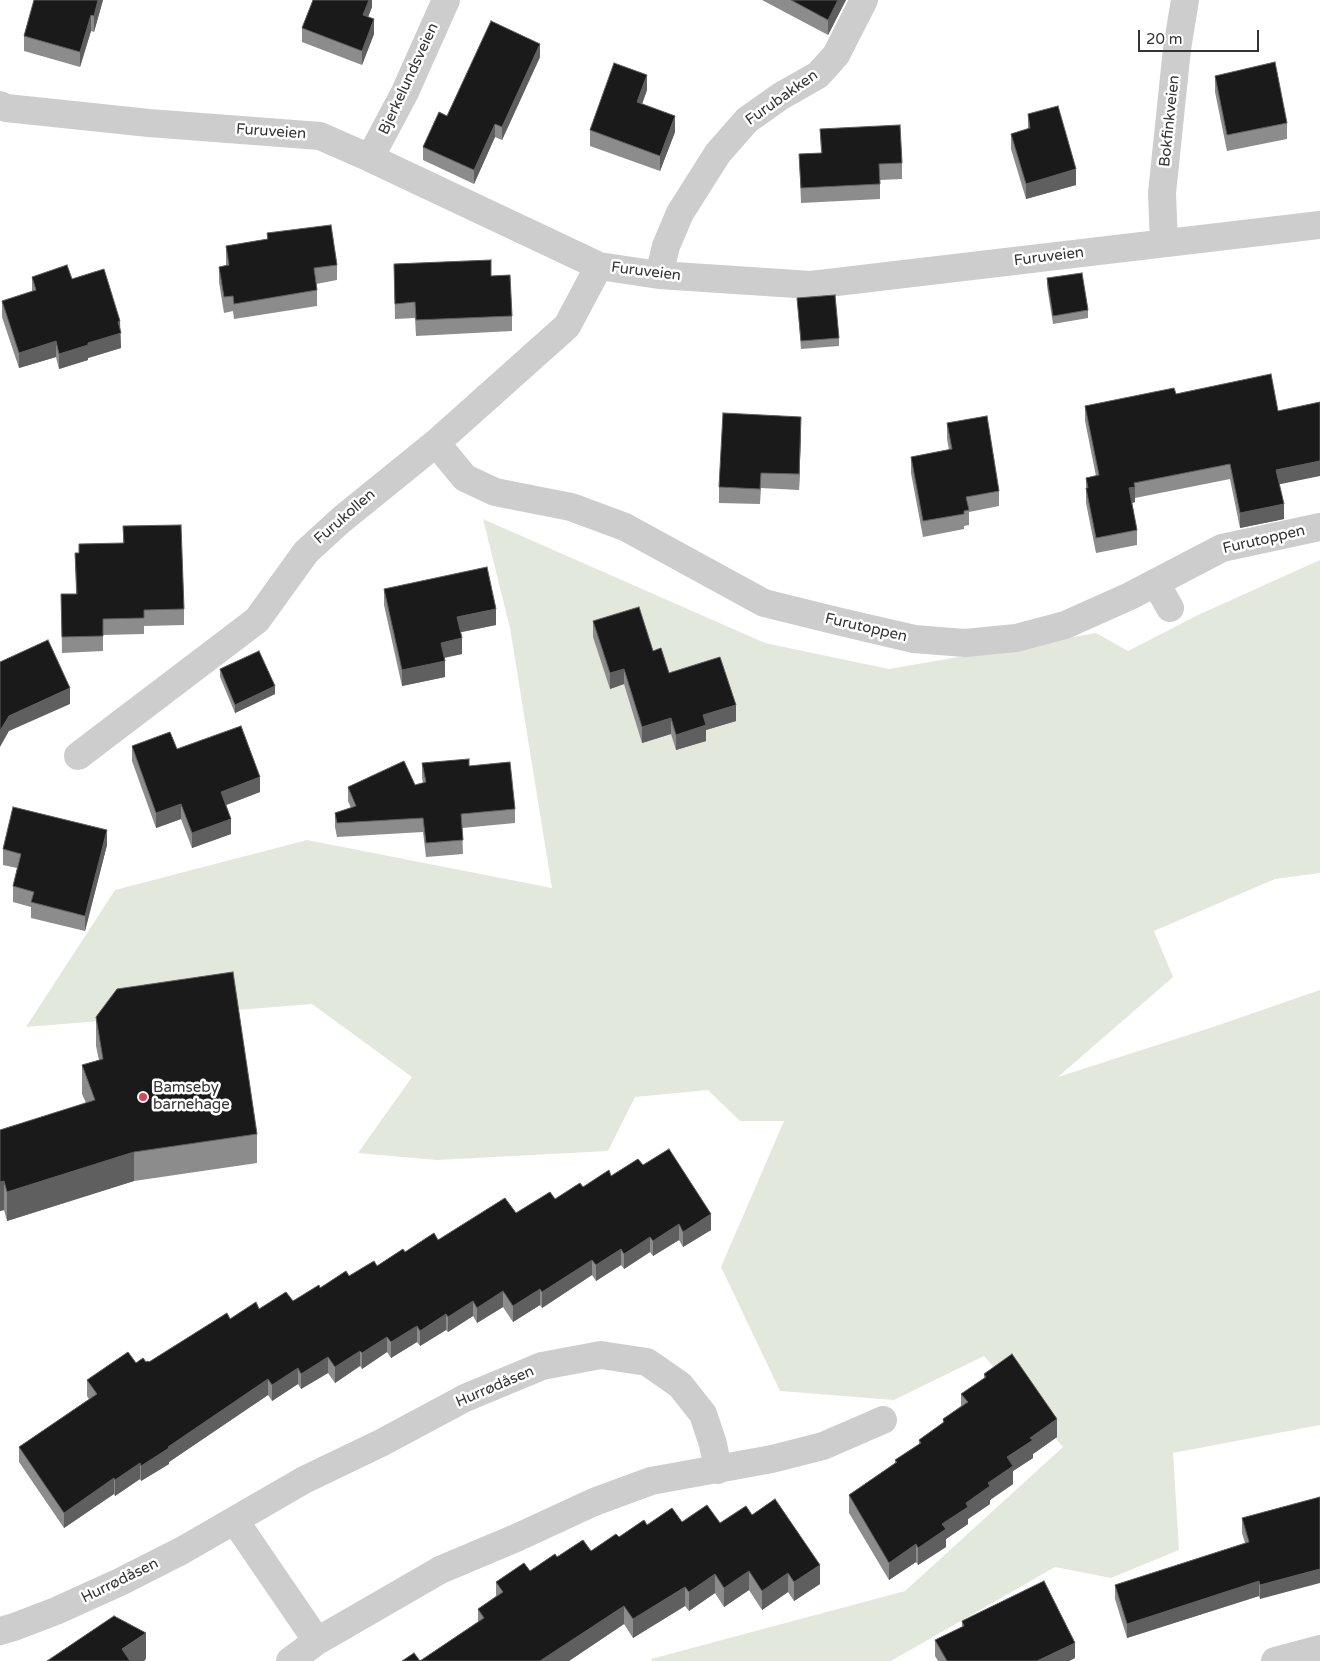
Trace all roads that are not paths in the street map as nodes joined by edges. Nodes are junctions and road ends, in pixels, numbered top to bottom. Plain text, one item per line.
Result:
1 (446, 0) edge
2 (864, 0) edge
3 (1184, 0) edge
4 (0, 105) edge
5 (370, 158) junction
6 (1320, 226) edge
7 (1164, 243) junction
8 (599, 266) junction
9 (659, 275) junction
10 (436, 443) junction
11 (1320, 527) edge
12 (1156, 583) junction
13 (1170, 608) dead end
14 (78, 756) dead end
15 (883, 1420) dead end
16 (718, 1470) junction
17 (235, 1521) junction
18 (0, 1630) edge
19 (317, 1641) junction
20 (1320, 1649) edge
21 (290, 1661) edge
22 (1275, 1661) edge

1 - 5 street, Bjerkelundsveien
2 - 9 street, Furubakken
3 - 7 street, Bokfinkveien
4 - 5 street, Furuveien
5 - 8 street, Furuveien
6 - 7 street, Furuveien
7 - 9 street, Furuveien
8 - 9 street, Furuveien
8 - 10 street, Furukollen
10 - 12 street, Furutoppen
10 - 14 street, Furukollen
11 - 12 street, Furutoppen
12 - 13 street
15 - 16 street
16 - 17 street, Hurrødåsen
16 - 19 street
17 - 18 street, Hurrødåsen
17 - 19 street
19 - 21 street
20 - 22 street

